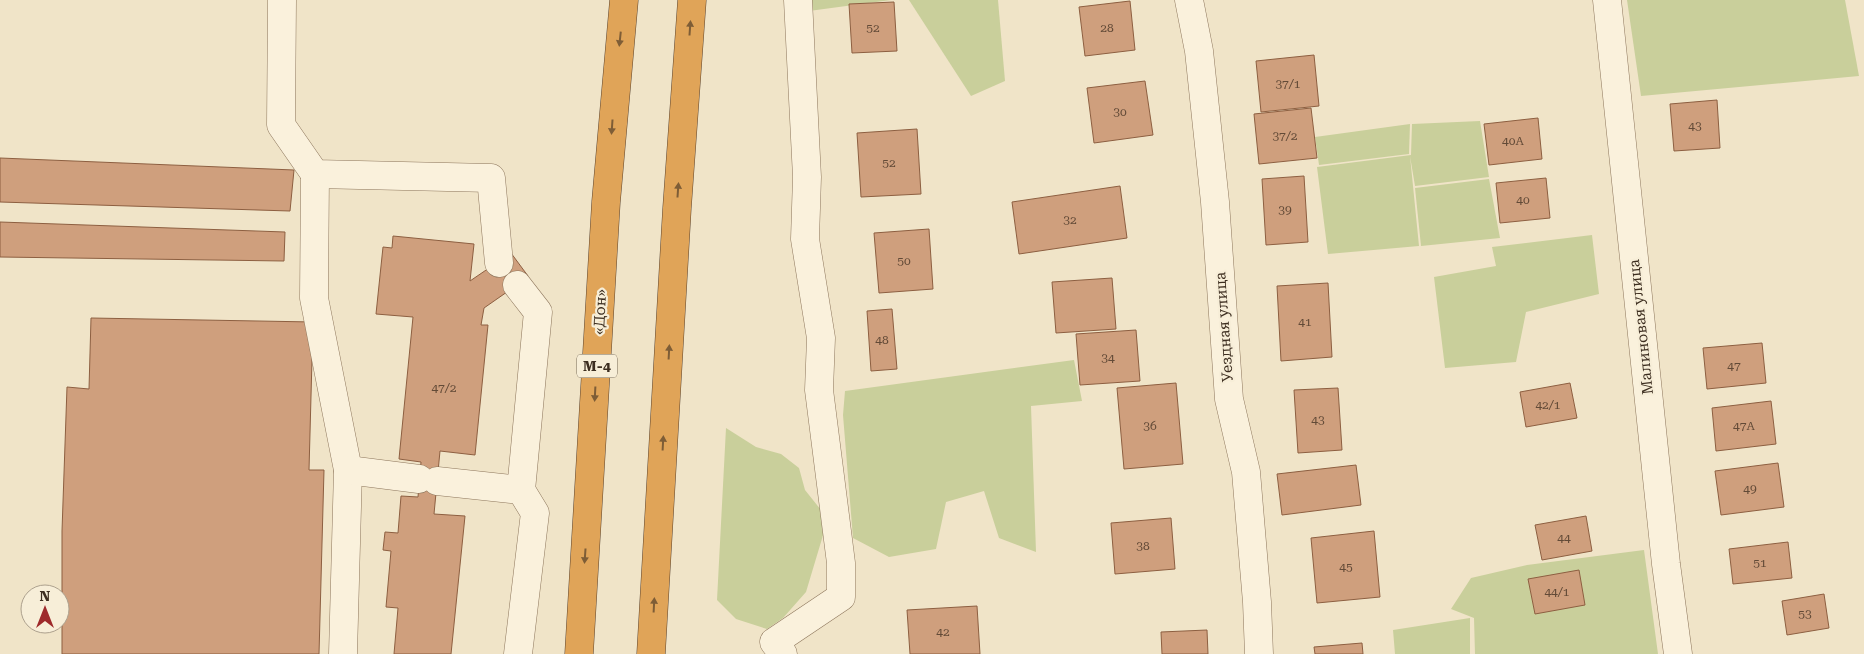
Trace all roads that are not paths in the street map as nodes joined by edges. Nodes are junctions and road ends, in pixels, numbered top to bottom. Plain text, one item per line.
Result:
1 (282, 0) edge
2 (624, 0) edge
3 (692, 0) edge
4 (798, 0) edge
5 (1189, 0) edge
6 (1607, 0) edge
7 (315, 174) junction
8 (499, 263) dead end
9 (517, 285) dead end
10 (348, 470) junction
11 (521, 490) junction
12 (344, 654) edge
13 (518, 654) edge
14 (579, 654) edge
15 (651, 654) edge
16 (783, 654) edge
17 (1259, 654) edge
18 (1678, 654) edge

1 - 7 street
2 -> 14 highway, «Дон» / М-4
15 -> 3 highway
4 - 16 street
5 - 17 street, Уездная улица
6 - 18 street, Малиновая улица
7 - 8 street
7 - 10 street
9 - 11 street
10 - 11 street
10 - 12 street
11 - 13 street

